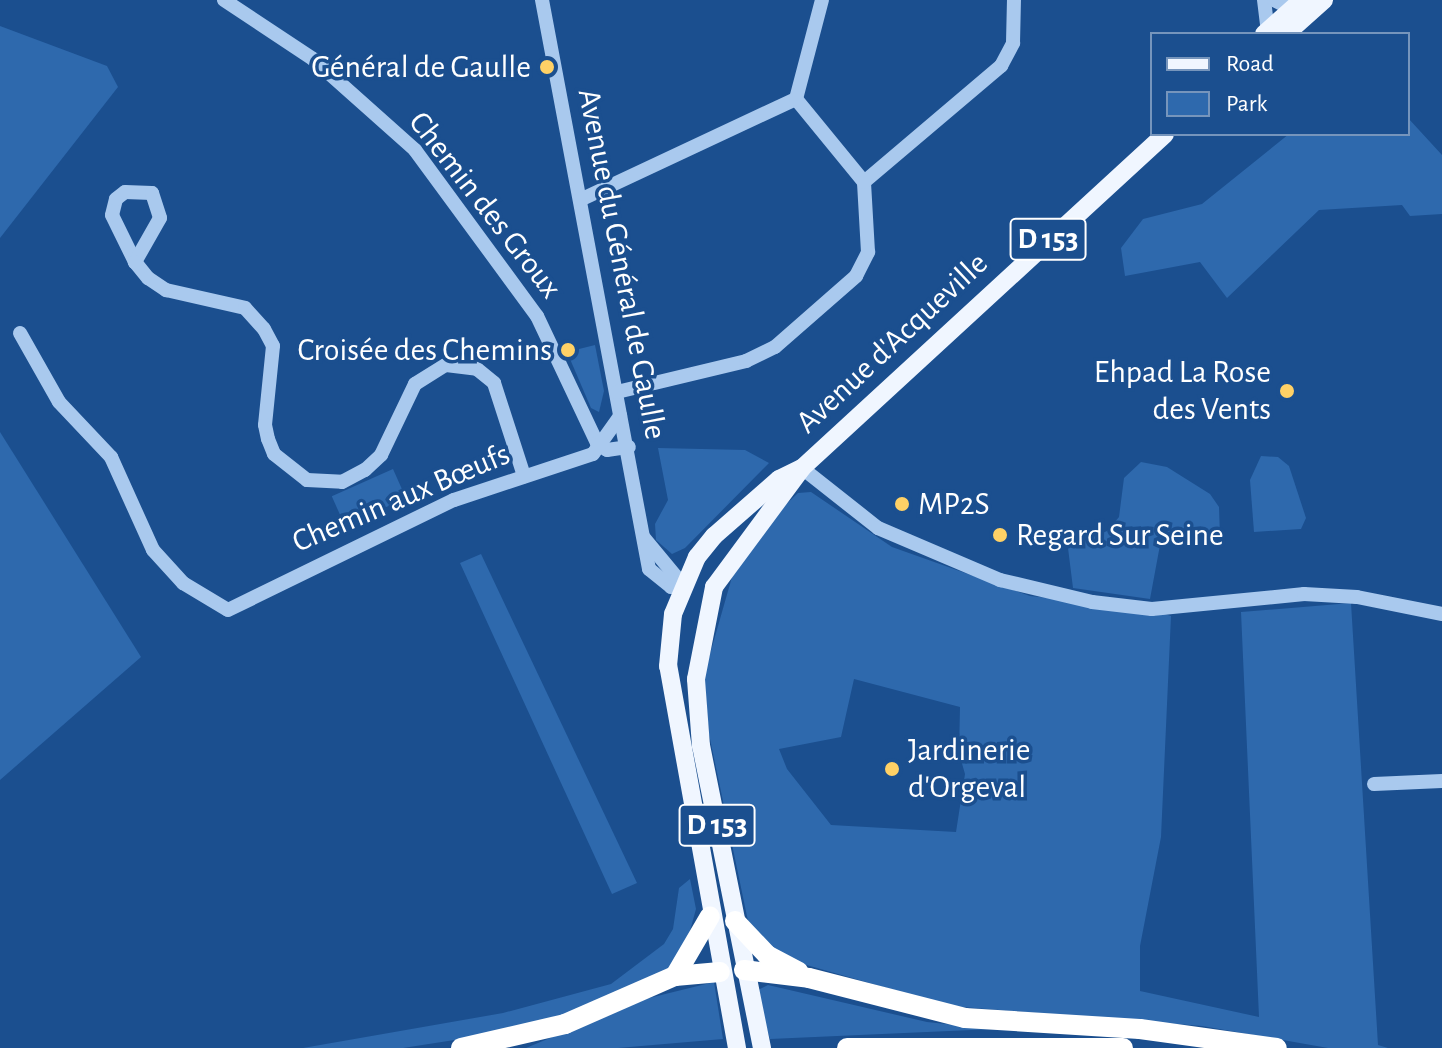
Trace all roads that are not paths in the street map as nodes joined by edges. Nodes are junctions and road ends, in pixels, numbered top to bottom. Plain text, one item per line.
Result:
1 (224, 0) edge
2 (542, 0) edge
3 (822, 0) edge
4 (1014, 0) edge
5 (1264, 0) edge
6 (1274, 0) edge
7 (1306, 5) edge
8 (1273, 32) edge
9 (1274, 32) edge
10 (796, 99) junction
11 (1163, 136) edge
12 (864, 182) junction
13 (580, 200) junction
14 (135, 262) junction
15 (20, 333) dead end
16 (617, 392) junction
17 (620, 416) junction
18 (586, 421) junction
19 (609, 431) junction
20 (627, 440) junction
21 (600, 448) junction
22 (802, 468) junction
23 (524, 476) junction
24 (683, 585) junction
25 (714, 587) junction
26 (1442, 614) edge
27 (696, 679) junction
28 (1442, 781) edge
29 (1374, 784) dead end
30 (710, 916) junction
31 (735, 921) junction
32 (744, 970) junction
33 (720, 972) junction
34 (675, 976) junction
35 (809, 978) junction
36 (461, 1048) edge
37 (737, 1048) edge
38 (762, 1048) edge
39 (847, 1048) edge
40 (1123, 1048) edge
41 (1277, 1048) edge

1 - 18 street, Chemin des Groux
2 - 13 street, Avenue du Général de Gaulle
3 - 10 street
4 - 12 street
5 - 8 street
6 - 7 street
7 - 9 main road
10 - 12 street
10 - 13 street
11 - 22 main road, Avenue d'Acqueville / D 153
12 - 16 street
13 - 16 street, Avenue du Général de Gaulle
14 - 14 street
14 - 23 street
15 - 23 street, Chemin aux Bœufs
16 - 17 street, Avenue du Général de Gaulle
17 - 19 street
17 - 20 street, Avenue du Général de Gaulle
18 - 19 street
18 - 21 street, Chemin des Groux
19 - 20 street
19 - 21 street
20 - 21 street, Chemin aux Bœufs
20 - 24 street, Avenue du Général de Gaulle
21 - 23 street, Chemin aux Bœufs
22 - 24 main road, D 153
22 - 25 main road, D 153
22 - 26 street
24 - 25 main road
24 - 27 main road, D 153
24 - 30 main road, D 153
25 - 27 main road, D 153
27 - 31 main road, D 153
28 - 29 street
30 - 33 main road, D 153
30 - 34 highway
31 - 32 main road, D 153
31 - 35 highway
32 - 33 main road
32 - 35 highway
32 - 38 main road, D 153
33 - 34 highway
33 - 37 main road, D 153
34 - 36 highway
35 - 41 highway
39 - 40 highway

